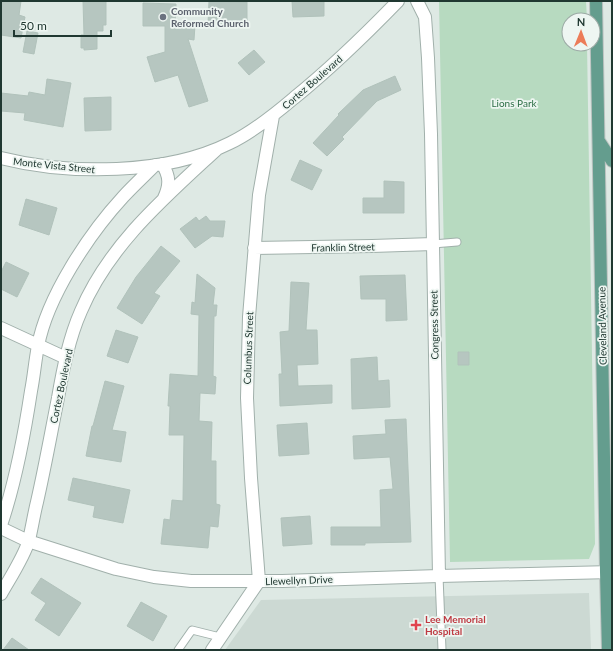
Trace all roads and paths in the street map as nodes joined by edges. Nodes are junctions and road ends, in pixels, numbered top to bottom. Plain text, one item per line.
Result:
1 (398, 1) edge
2 (417, 1) edge
3 (596, 1) edge
4 (273, 116) junction
5 (599, 140) junction
6 (216, 150) junction
7 (1, 158) edge
8 (612, 161) edge
9 (158, 164) junction
10 (164, 199) junction
11 (457, 242) dead end
12 (433, 244) junction
13 (254, 248) junction
14 (1, 328) edge
15 (38, 345) junction
16 (66, 358) junction
17 (1, 525) edge
18 (1, 528) edge
19 (28, 541) junction
20 (609, 572) edge
21 (440, 576) junction
22 (259, 582) junction
23 (1, 594) edge
24 (220, 637) junction
25 (178, 650) edge
26 (212, 650) edge
27 (442, 650) edge
28 (608, 650) edge

1 - 4 street, Cortez Boulevard
2 - 12 street, Congress Street
3 - 5 main road, Cleveland Avenue
4 - 6 street, Cortez Boulevard
4 - 13 street, Columbus Street
5 - 8 main road
5 - 20 main road, Cleveland Avenue
6 - 9 street, Cortez Boulevard
6 - 10 street, Cortez Boulevard
7 - 9 street, Monte Vista Street
9 - 10 street
9 - 15 street
10 - 16 street, Cortez Boulevard
11 - 12 lane
12 - 13 street, Franklin Street
12 - 21 street, Congress Street
13 - 22 street, Columbus Street
14 - 15 street
15 - 16 street
15 - 17 street
16 - 19 street, Cortez Boulevard
18 - 19 street, Llewellyn Drive
19 - 22 street, Llewellyn Drive
19 - 23 street, Cortez Boulevard
20 - 21 street, Llewellyn Drive
20 - 28 main road, Cleveland Avenue
21 - 22 street, Llewellyn Drive
21 - 27 lane, Congress Street
22 - 24 street
24 - 25 lane
24 - 26 street

